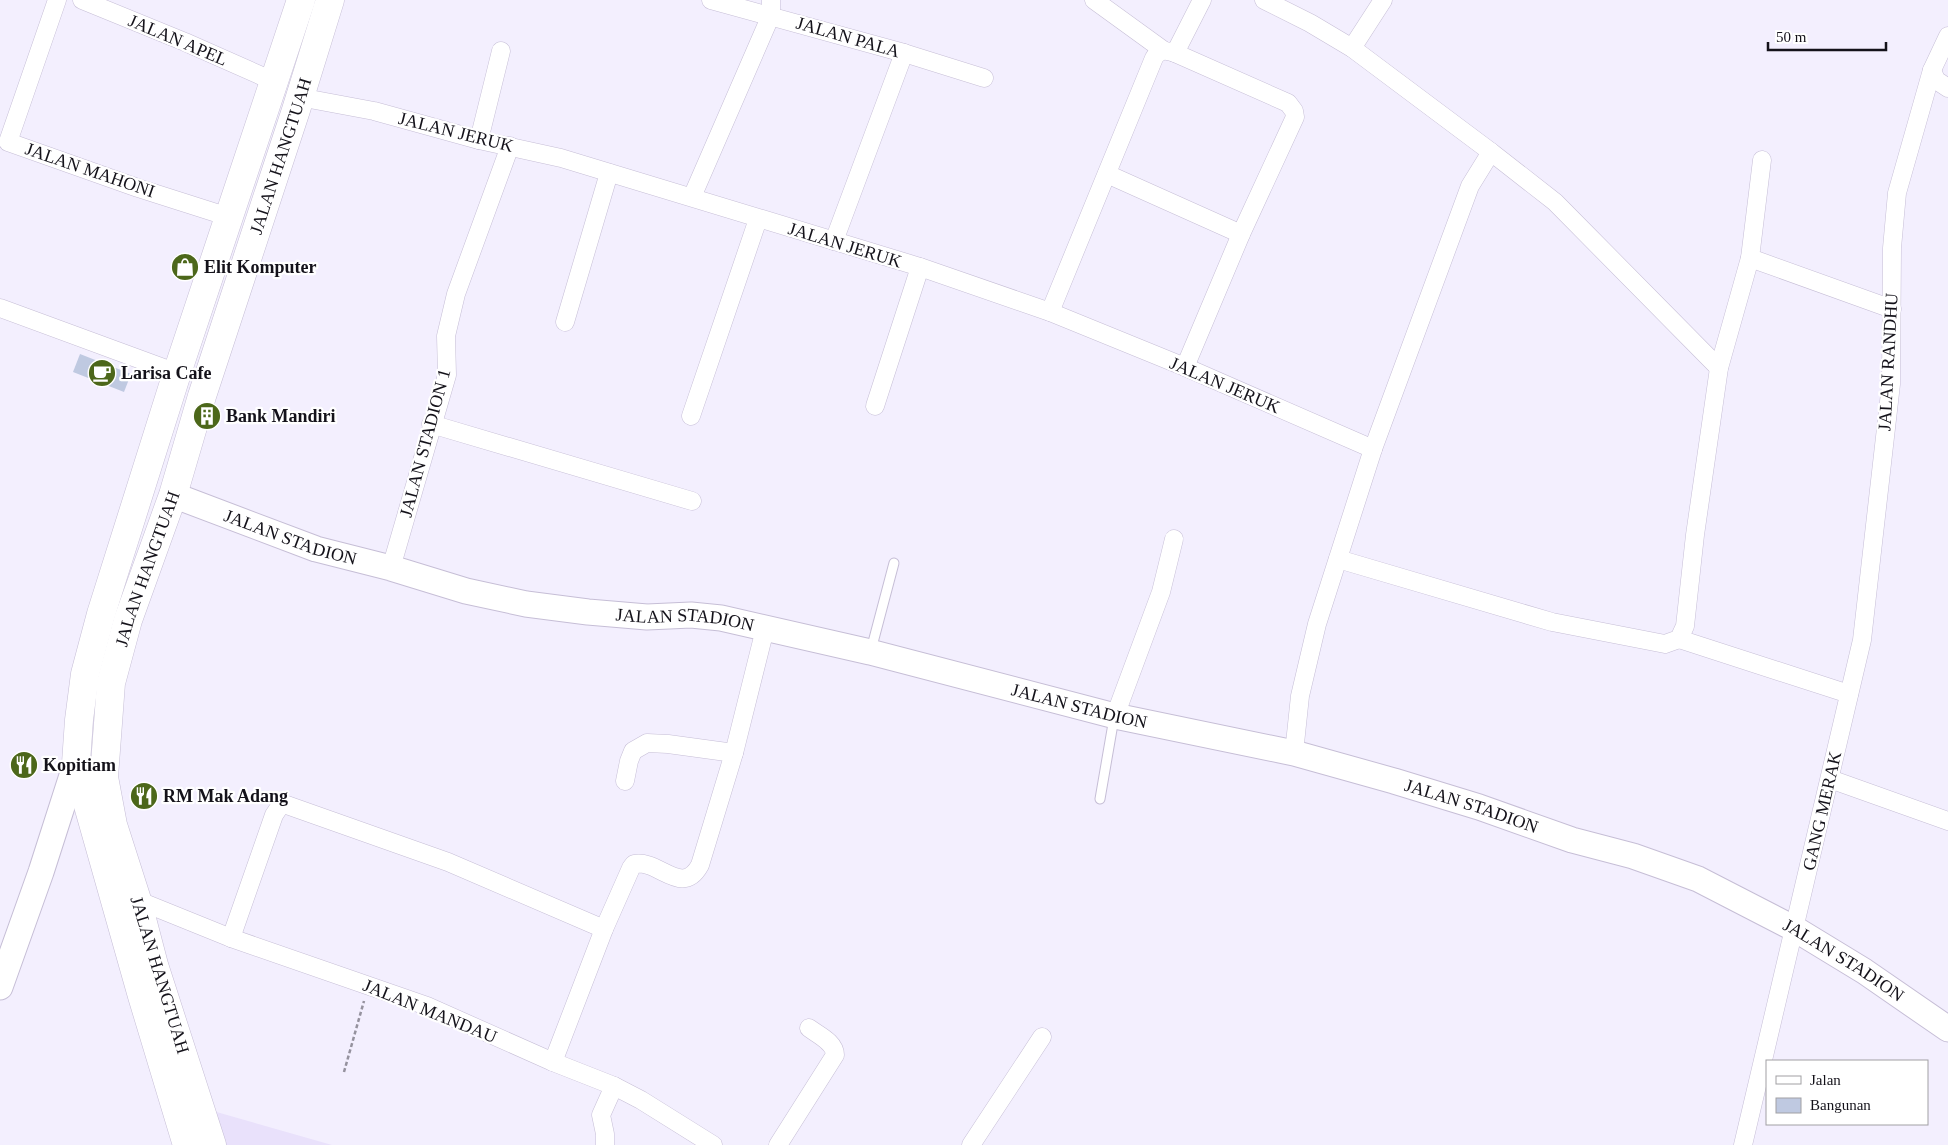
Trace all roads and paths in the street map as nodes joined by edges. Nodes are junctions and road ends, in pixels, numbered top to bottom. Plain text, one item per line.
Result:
1 (57, 0) edge
2 (82, 0) edge
3 (301, 0) edge
4 (330, 0) edge
5 (711, 0) edge
6 (1094, 0) edge
7 (1202, 0) edge
8 (1264, 0) edge
9 (1383, 0) edge
10 (771, 8) edge
11 (1948, 36) edge
12 (1352, 48) junction
13 (501, 51) dead end
14 (904, 52) junction
15 (1169, 52) junction
16 (1932, 70) junction
17 (984, 78) dead end
18 (273, 81) junction
19 (1948, 88) edge
20 (299, 97) junction
21 (479, 140) junction
22 (4, 141) edge
23 (510, 146) junction
24 (1491, 152) junction
25 (1762, 160) dead end
26 (610, 173) junction
27 (1107, 174) junction
28 (692, 197) junction
29 (228, 217) junction
30 (758, 219) junction
31 (1241, 234) junction
32 (834, 241) junction
33 (1750, 258) junction
34 (920, 267) junction
35 (0, 308) edge
36 (1892, 310) junction
37 (1050, 312) junction
38 (565, 322) dead end
39 (1185, 367) junction
40 (1719, 368) junction
41 (177, 373) junction
42 (875, 406) dead end
43 (691, 416) dead end
44 (431, 424) junction
45 (1373, 449) junction
46 (173, 495) junction
47 (692, 501) dead end
48 (1174, 539) dead end
49 (1338, 559) junction
50 (894, 562) dead end
51 (391, 568) junction
52 (765, 629) junction
53 (1679, 639) junction
54 (870, 652) junction
55 (1850, 694) junction
56 (1115, 716) junction
57 (1294, 753) junction
58 (734, 754) junction
59 (76, 763) junction
60 (1830, 780) junction
61 (625, 781) dead end
62 (1100, 799) dead end
63 (1948, 820) edge
64 (137, 900) junction
65 (604, 929) junction
66 (1795, 929) junction
67 (231, 938) junction
68 (369, 986) junction
69 (0, 987) edge
70 (809, 1028) dead end
71 (1948, 1029) edge
72 (1042, 1037) dead end
73 (554, 1062) junction
74 (344, 1072) dead end
75 (614, 1086) junction
76 (187, 1145) edge
77 (212, 1145) edge
78 (605, 1145) edge
79 (713, 1145) edge
80 (778, 1145) edge
81 (971, 1145) edge
82 (1743, 1145) edge

1 - 22 street, JALAN MAHONI
2 - 18 street, JALAN APEL
3 - 18 highway, JALAN HANGTUAH
4 - 20 highway, JALAN HANGTUAH
5 - 10 street, JALAN PALA
6 - 15 street
7 - 15 street
8 - 12 street
9 - 12 street
10 - 14 street, JALAN PALA
10 - 28 street
11 - 16 street, JALAN RANDHU
12 - 24 street
13 - 21 street
14 - 17 street, JALAN PALA
14 - 32 street
15 - 27 street
15 - 31 street
16 - 19 street
16 - 36 street, JALAN RANDHU
18 - 29 highway, JALAN HANGTUAH
20 - 21 street, JALAN JERUK
20 - 46 highway, JALAN HANGTUAH
21 - 23 street, JALAN JERUK
22 - 29 street, JALAN MAHONI
23 - 26 street, JALAN JERUK
23 - 44 street, JALAN STADION 1
24 - 40 street
24 - 45 street
25 - 33 street
26 - 28 street, JALAN JERUK
26 - 38 street
27 - 31 street
27 - 37 street
28 - 30 street, JALAN JERUK
29 - 41 highway, JALAN HANGTUAH
30 - 32 street, JALAN JERUK
30 - 43 street
31 - 39 street
32 - 34 street, JALAN JERUK
33 - 36 street
33 - 40 street
34 - 37 street, JALAN JERUK
34 - 42 street
35 - 41 street
36 - 55 street, JALAN RANDHU
37 - 39 street, JALAN JERUK
39 - 45 street, JALAN JERUK
40 - 53 street
41 - 59 highway, JALAN HANGTUAH
44 - 47 street
44 - 51 street, JALAN STADION 1
45 - 49 street
46 - 51 street, JALAN STADION
46 - 64 highway, JALAN HANGTUAH
48 - 56 street
49 - 53 street
49 - 57 street
50 - 54 lane
51 - 52 street, JALAN STADION
52 - 54 street, JALAN STADION
52 - 58 street
53 - 55 street
54 - 56 street, JALAN STADION
55 - 60 street, GANG MERAK
56 - 57 street, JALAN STADION
56 - 62 lane
57 - 66 street, JALAN STADION
58 - 61 street
58 - 65 street
59 - 69 street
59 - 76 highway, JALAN HANGTUAH
60 - 63 street
60 - 66 street, GANG MERAK
64 - 67 street, JALAN MANDAU
64 - 77 highway, JALAN HANGTUAH
65 - 67 street
65 - 73 street
66 - 71 street, JALAN STADION
66 - 82 street, GANG MERAK
67 - 68 street, JALAN MANDAU
68 - 73 street, JALAN MANDAU
68 - 74 path
70 - 80 street
72 - 81 street
73 - 75 street, JALAN MANDAU
75 - 78 street
75 - 79 street, JALAN MANDAU

